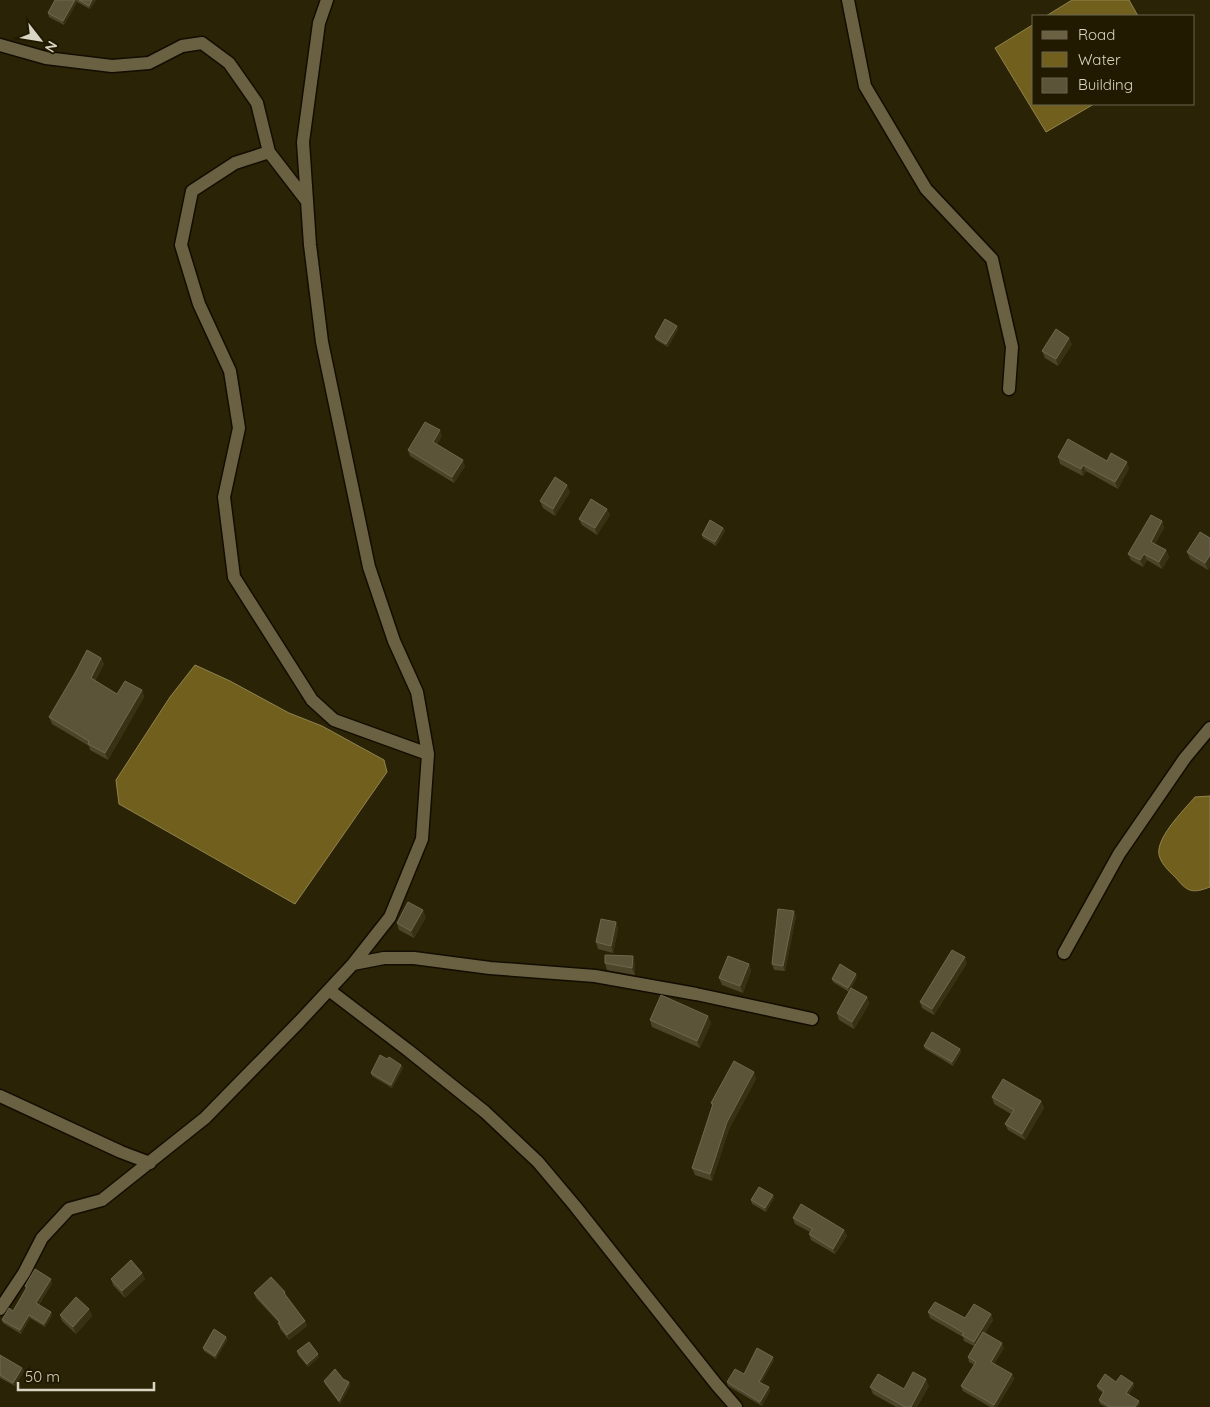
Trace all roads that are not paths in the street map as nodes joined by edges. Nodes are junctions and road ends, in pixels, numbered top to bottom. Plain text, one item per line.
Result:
1 (326, 0) edge
2 (848, 0) edge
3 (0, 45) edge
4 (269, 152) junction
5 (307, 201) junction
6 (1009, 389) dead end
7 (1210, 728) edge
8 (428, 754) junction
9 (1064, 952) dead end
10 (353, 964) junction
11 (329, 990) junction
12 (812, 1019) dead end
13 (0, 1096) edge
14 (150, 1163) junction
15 (0, 1309) edge
16 (736, 1407) edge

1 - 5 street
2 - 6 street
3 - 4 street
4 - 5 street
4 - 8 street
5 - 8 street
7 - 9 street
8 - 10 street
10 - 11 street
10 - 12 street
11 - 14 street
11 - 16 street
13 - 14 street
14 - 15 street

